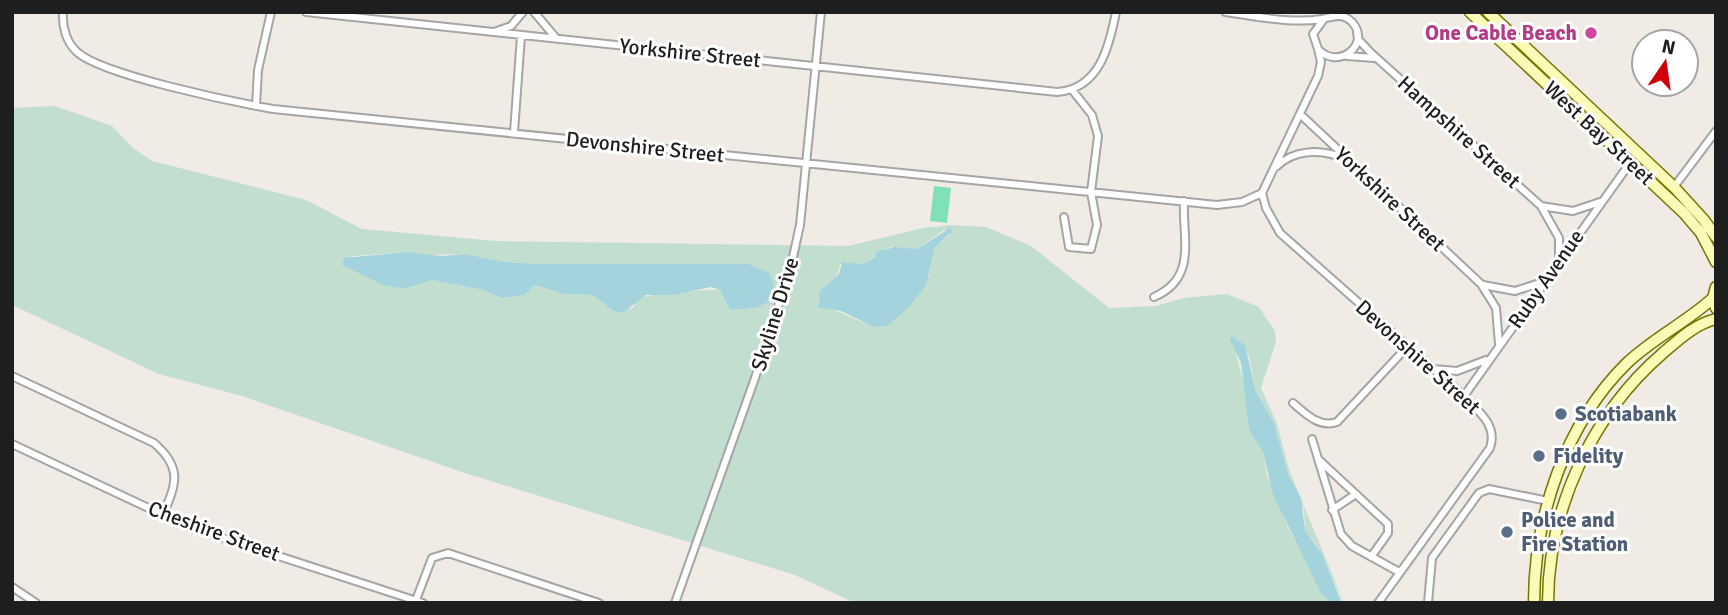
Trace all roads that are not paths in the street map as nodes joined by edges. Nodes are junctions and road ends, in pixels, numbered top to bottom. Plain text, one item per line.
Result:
1 (63, 12) edge
2 (271, 12) edge
3 (306, 12) edge
4 (523, 12) edge
5 (534, 12) edge
6 (821, 12) edge
7 (1116, 12) edge
8 (1225, 12) edge
9 (1338, 12) edge
10 (1350, 12) edge
11 (1470, 12) edge
12 (1488, 12) edge
13 (1327, 17) junction
14 (1297, 20) junction
15 (1353, 23) junction
16 (1357, 32) junction
17 (489, 33) junction
18 (1313, 34) junction
19 (521, 36) junction
20 (558, 40) junction
21 (1318, 49) junction
22 (1342, 57) junction
23 (1376, 58) junction
24 (815, 68) junction
25 (1318, 75) junction
26 (1073, 91) junction
27 (256, 106) junction
28 (1300, 114) junction
29 (1716, 131) edge
30 (514, 132) junction
31 (1348, 159) junction
32 (806, 162) junction
33 (1630, 163) junction
34 (1269, 174) junction
35 (1674, 187) junction
36 (1091, 192) junction
37 (1262, 193) junction
38 (1184, 201) junction
39 (1602, 201) junction
40 (1541, 206) junction
41 (1064, 217) dead end
42 (1716, 237) edge
43 (1559, 260) junction
44 (1716, 262) edge
45 (1546, 281) junction
46 (1481, 284) junction
47 (1716, 287) edge
48 (1154, 297) dead end
49 (1714, 303) edge
50 (1716, 319) edge
51 (1499, 344) junction
52 (1407, 347) junction
53 (1490, 358) junction
54 (1428, 367) junction
55 (12, 376) edge
56 (1464, 396) junction
57 (1293, 403) dead end
58 (1312, 439) dead end
59 (12, 444) edge
60 (1318, 459) junction
61 (1356, 494) junction
62 (1548, 501) junction
63 (1332, 510) junction
64 (163, 515) junction
65 (1371, 557) junction
66 (1399, 572) junction
67 (12, 587) edge
68 (420, 602) edge
69 (36, 603) edge
70 (599, 603) edge
71 (675, 603) edge
72 (1378, 603) edge
73 (1428, 603) edge
74 (1534, 603) edge
75 (1548, 603) edge

1 - 27 street, Devonshire Street
2 - 27 street
3 - 17 street, Yorkshire Street
4 - 17 street
5 - 20 street
6 - 24 street, Skyline Drive
7 - 26 street
8 - 14 street
9 - 13 street
10 - 15 street
11 - 33 main road, West Bay Street
12 - 35 main road, West Bay Street
13 - 14 street
13 - 15 street
13 - 18 street
14 - 18 street
15 - 16 street
16 - 22 street
16 - 23 street, Hampshire Street
17 - 19 street, Yorkshire Street
18 - 21 street
19 - 20 street, Yorkshire Street
19 - 30 street
20 - 24 street, Yorkshire Street
21 - 22 street
21 - 25 street
22 - 23 street
22 - 25 street
23 - 40 street, Hampshire Street
24 - 26 street, Yorkshire Street
24 - 32 street, Skyline Drive
25 - 28 street
26 - 36 street
27 - 30 street, Devonshire Street
28 - 31 street, Yorkshire Street
28 - 34 street
29 - 35 street
30 - 32 street, Devonshire Street
31 - 34 street
31 - 46 street, Yorkshire Street
32 - 36 street, Devonshire Street
32 - 71 street, Skyline Drive
33 - 39 street, Ruby Avenue
33 - 44 main road, West Bay Street
34 - 37 street
35 - 42 main road, West Bay Street
36 - 38 street, Devonshire Street
36 - 41 street
37 - 38 street, Devonshire Street
37 - 52 street, Devonshire Street
38 - 48 street
39 - 40 street
39 - 43 street, Ruby Avenue
40 - 43 street, Hampshire Street
43 - 45 street, Ruby Avenue
45 - 46 street
45 - 51 street, Ruby Avenue
46 - 51 street, Yorkshire Street
47 - 49 main road
49 - 62 main road
50 - 75 main road
51 - 53 street, Ruby Avenue
52 - 54 street, Devonshire Street
52 - 57 street
53 - 54 street
53 - 56 street, Ruby Avenue
54 - 56 street, Devonshire Street
55 - 64 street
56 - 66 street, Devonshire Street
58 - 60 street
59 - 64 street, Cheshire Street
60 - 61 street
60 - 63 street
61 - 63 street
61 - 65 street
62 - 73 street
62 - 74 main road
63 - 65 street
64 - 68 street, Cheshire Street
65 - 66 street
66 - 72 street, Devonshire Street
67 - 69 street
68 - 70 street

